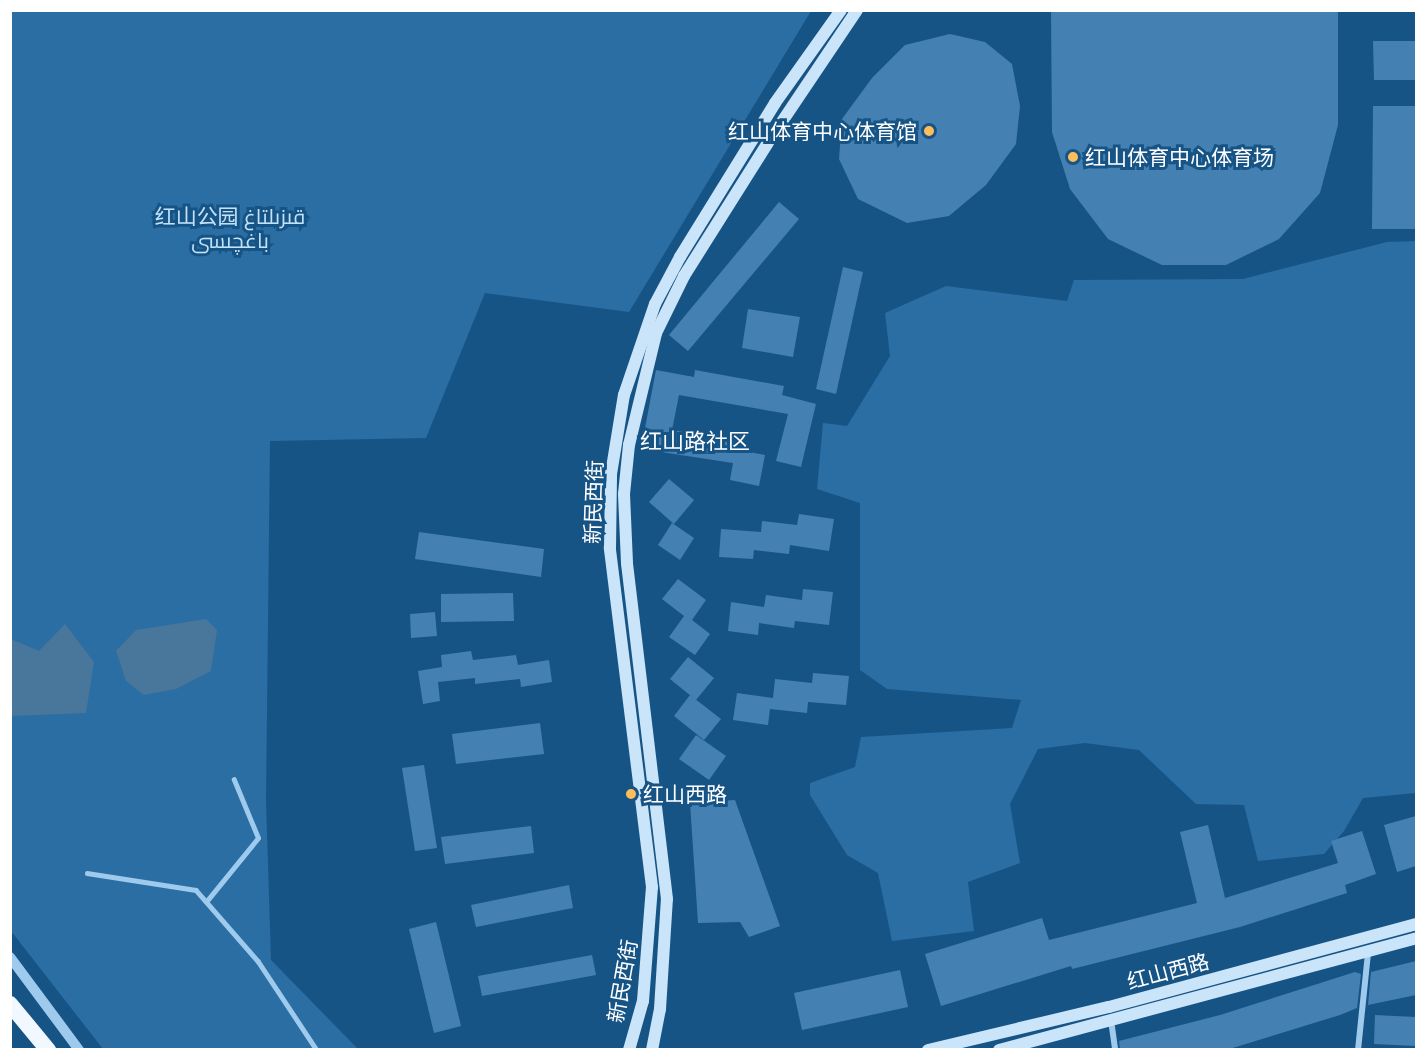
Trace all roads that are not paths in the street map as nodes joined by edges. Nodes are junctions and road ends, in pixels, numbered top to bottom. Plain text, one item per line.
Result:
1 (841, 10) edge
2 (857, 10) edge
3 (234, 780) dead end
4 (87, 873) dead end
5 (206, 902) junction
6 (1416, 924) edge
7 (1416, 938) edge
8 (1368, 953) junction
9 (10, 957) edge
10 (10, 1004) edge
11 (1111, 1020) junction
12 (48, 1050) edge
13 (79, 1050) edge
14 (317, 1050) edge
15 (629, 1050) edge
16 (652, 1050) edge
17 (928, 1050) edge
18 (999, 1050) edge
19 (1115, 1050) edge
20 (1358, 1050) edge

1 - 15 main road, 新民西街
2 - 16 main road, 新民西街
3 - 5 lane
4 - 5 lane
5 - 14 lane
6 - 17 main road, 红山西路
7 - 8 main road, 红山西路
8 - 11 main road, 红山西路
8 - 20 street
9 - 13 street
10 - 12 highway
11 - 18 main road, 红山西路
11 - 19 street

